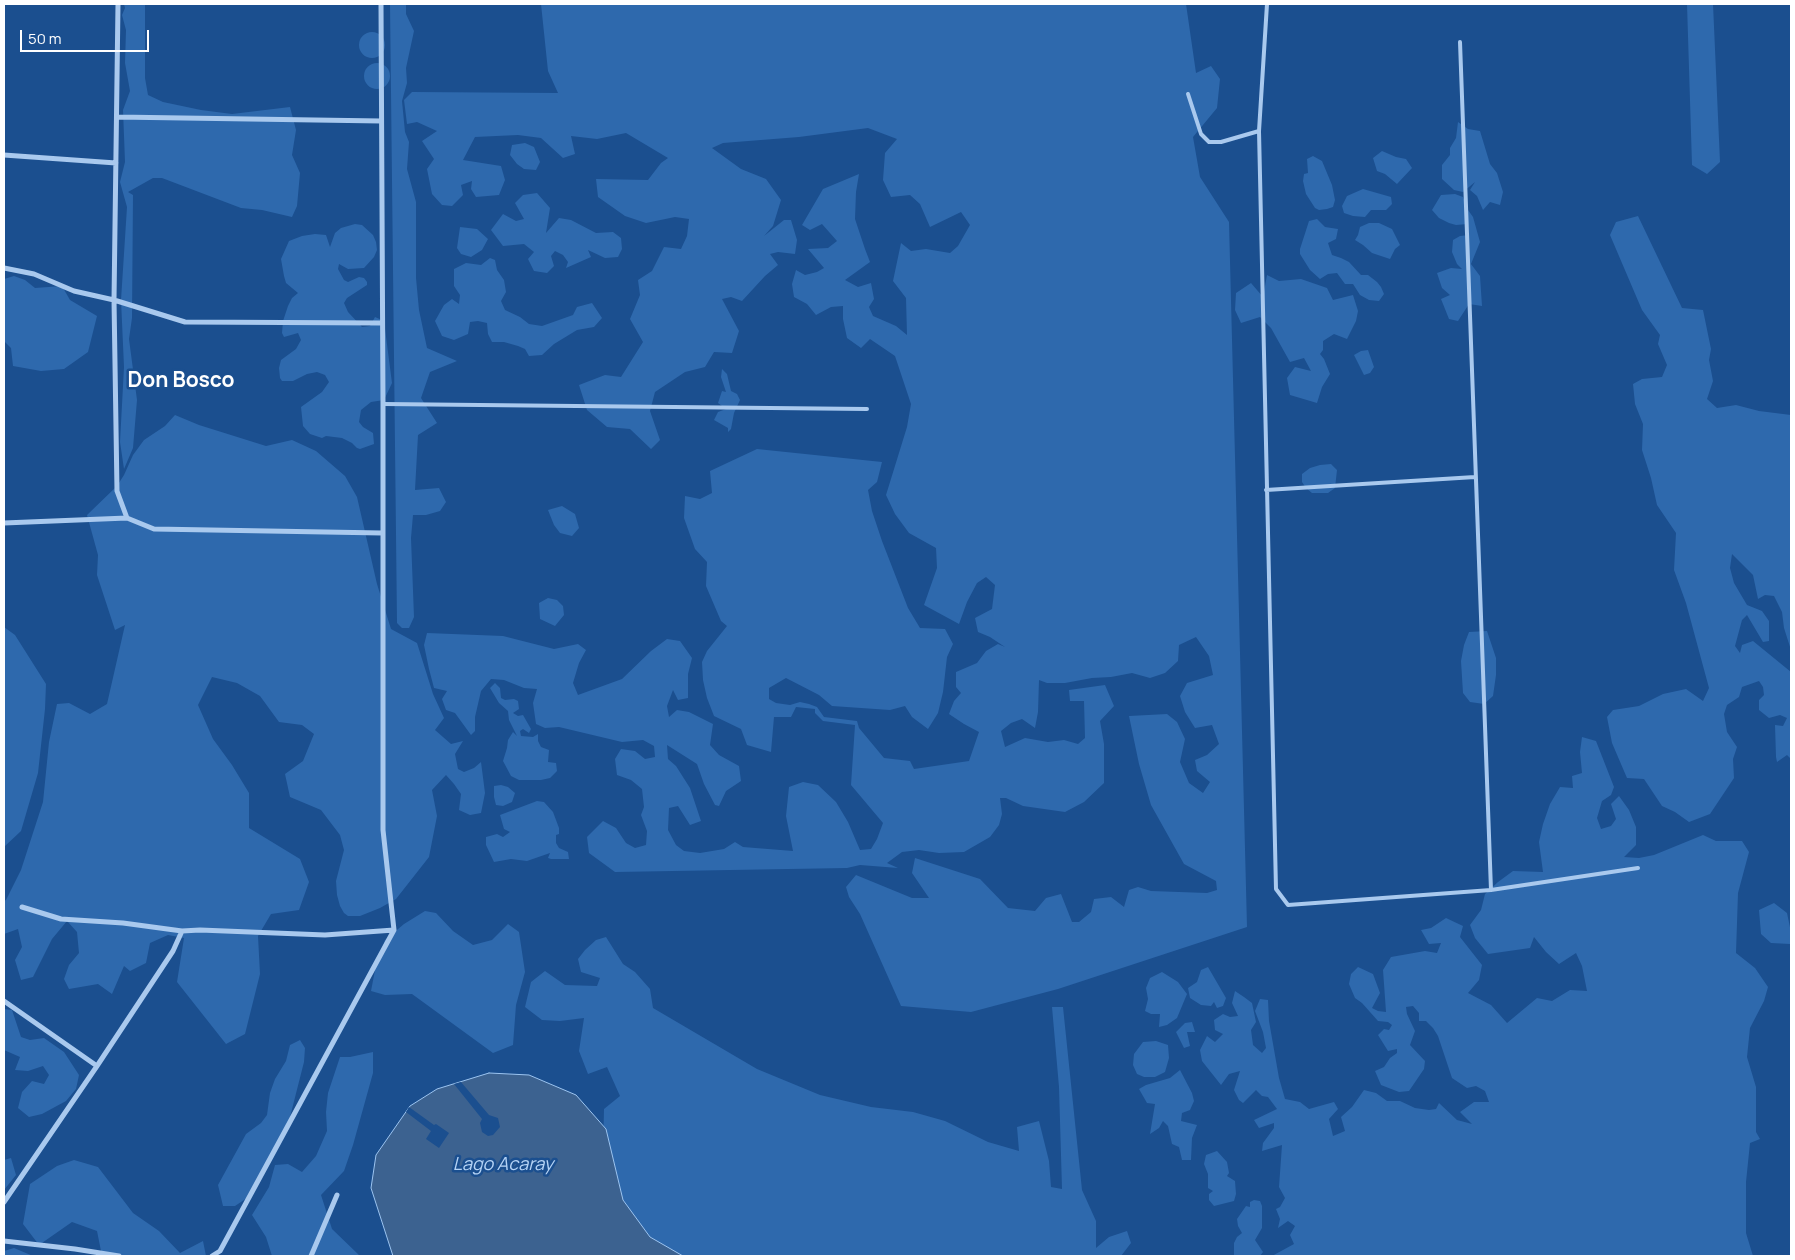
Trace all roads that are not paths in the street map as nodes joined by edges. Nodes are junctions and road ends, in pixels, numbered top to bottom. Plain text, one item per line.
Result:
1 (118, 4) edge
2 (381, 4) edge
3 (1267, 4) edge
4 (1460, 42) dead end
5 (1188, 94) dead end
6 (117, 117) junction
7 (381, 121) junction
8 (1259, 131) junction
9 (4, 155) edge
10 (116, 162) junction
11 (4, 268) edge
12 (114, 300) junction
13 (382, 323) junction
14 (383, 404) junction
15 (868, 409) dead end
16 (1475, 477) junction
17 (1266, 490) junction
18 (127, 518) junction
19 (4, 523) edge
20 (382, 532) junction
21 (1638, 868) dead end
22 (1491, 890) junction
23 (22, 907) dead end
24 (394, 930) junction
25 (182, 931) junction
26 (4, 1001) edge
27 (97, 1066) junction
28 (337, 1195) dead end
29 (4, 1202) edge
30 (4, 1241) edge
31 (118, 1256) edge
32 (212, 1256) edge
33 (311, 1256) edge

1 - 6 street
2 - 7 street
3 - 8 lane
4 - 16 lane
5 - 8 lane
6 - 7 street
6 - 10 street
7 - 13 street
8 - 17 lane
9 - 10 street
10 - 12 street
11 - 12 street
12 - 13 street
12 - 18 street
13 - 14 street
14 - 15 lane
14 - 20 street
16 - 17 lane
16 - 22 lane
17 - 22 lane
18 - 19 street
18 - 20 street
20 - 24 street
21 - 22 lane
23 - 25 street
24 - 25 street
24 - 32 street
25 - 27 street
26 - 27 street
27 - 29 street
28 - 33 street
30 - 31 street

